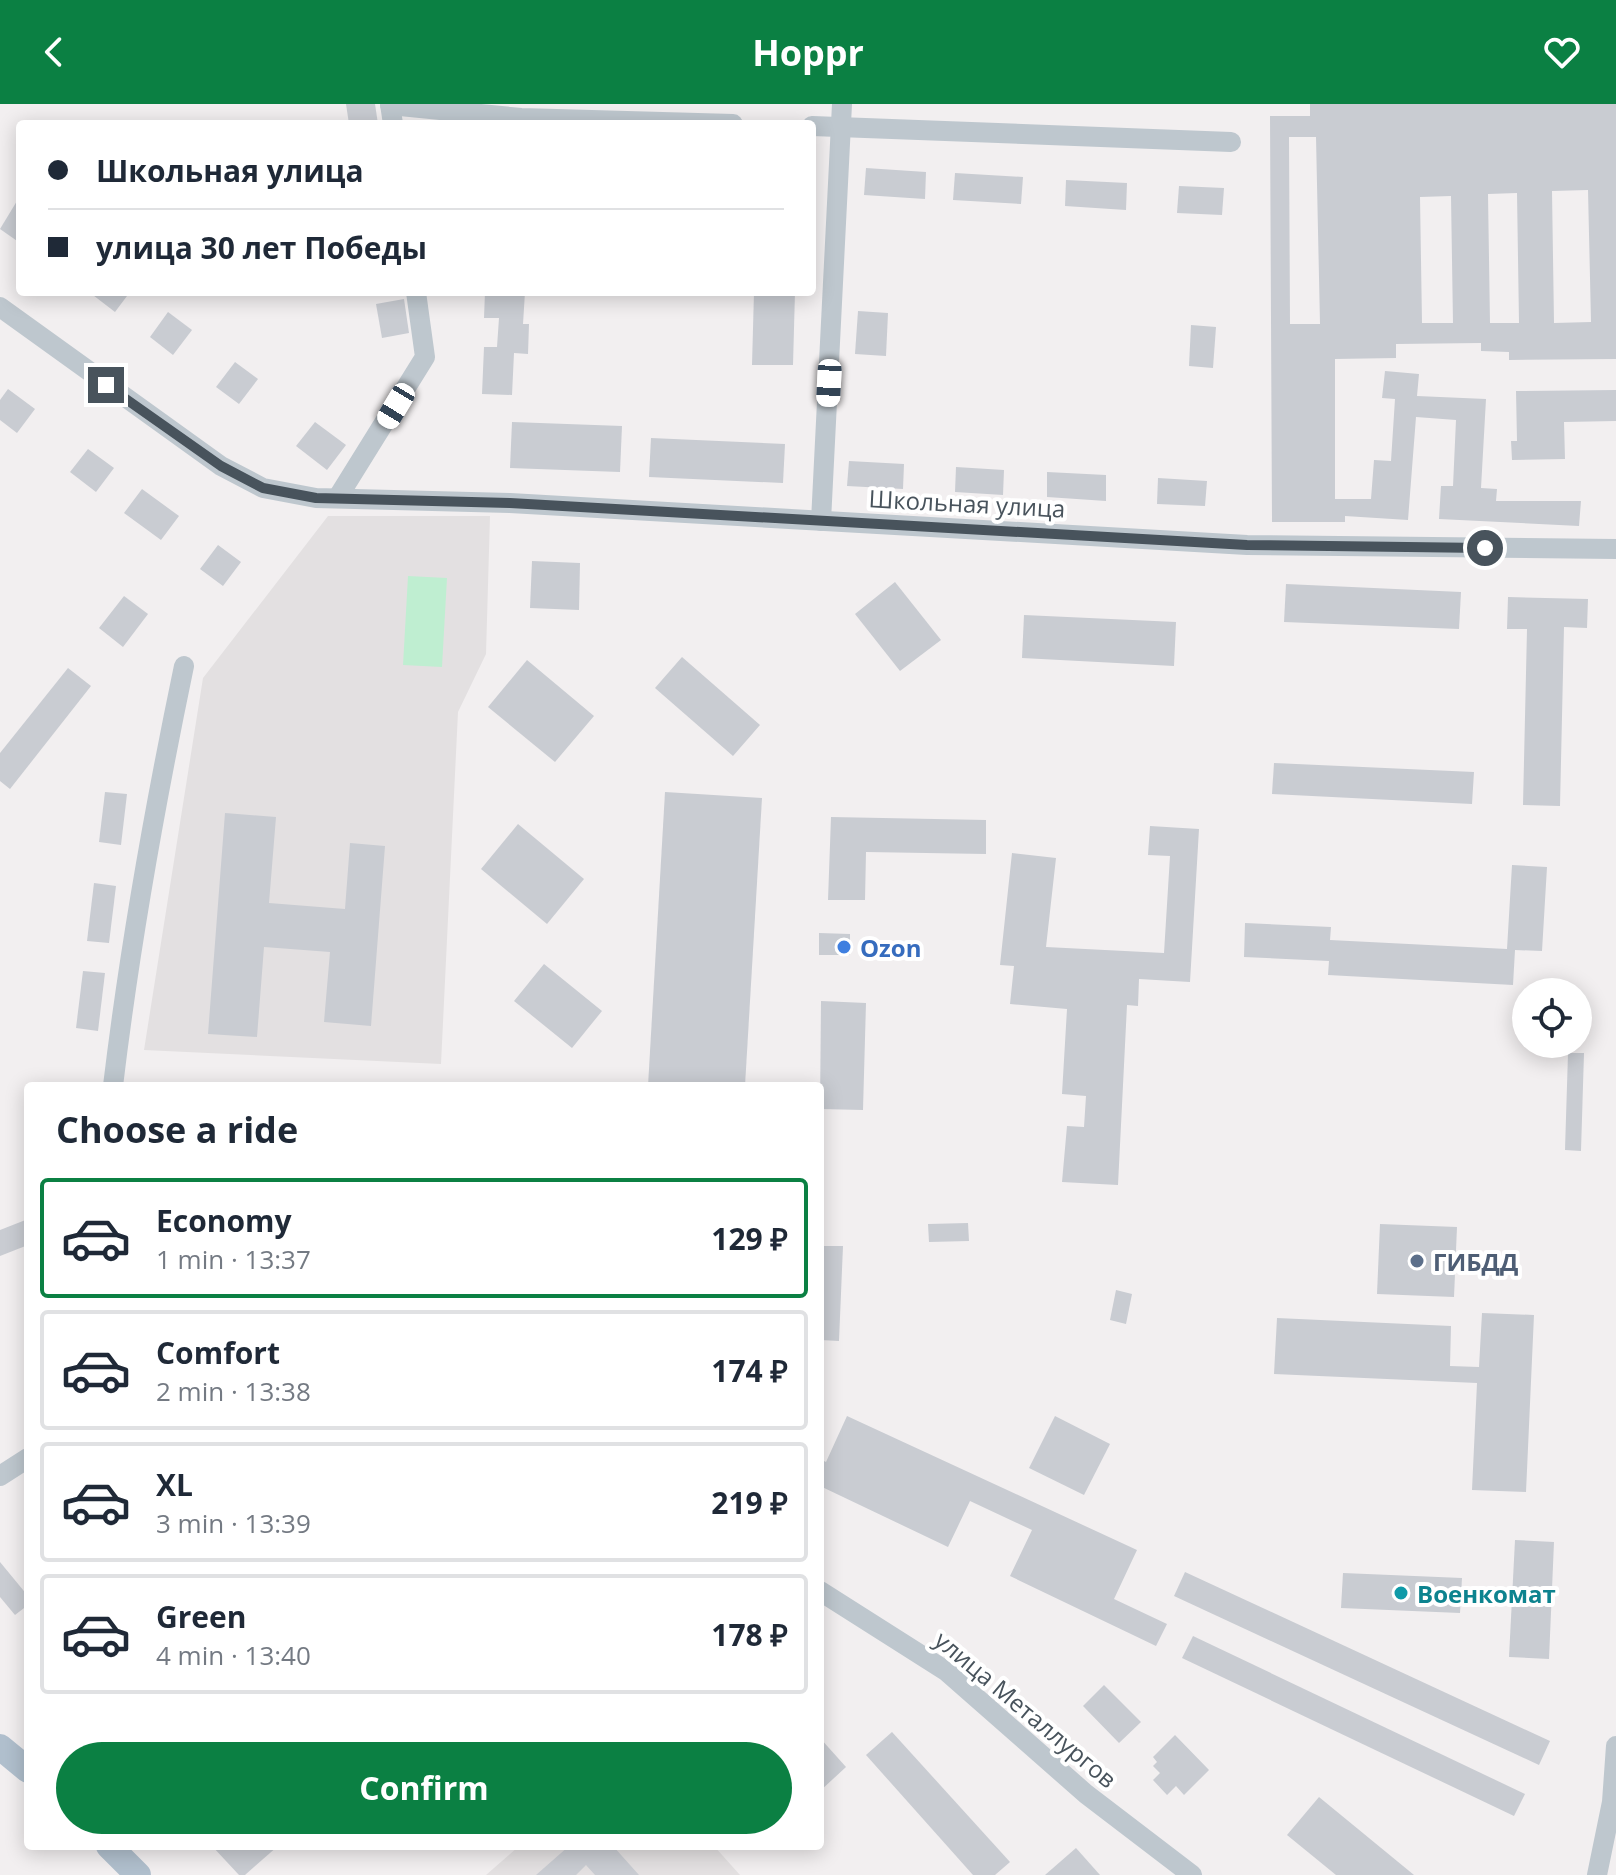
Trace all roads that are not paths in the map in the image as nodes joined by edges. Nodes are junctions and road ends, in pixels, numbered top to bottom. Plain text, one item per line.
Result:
1 (390, 104) edge
2 (842, 104) edge
3 (592, 120) edge
4 (816, 126) edge
5 (843, 127) junction
6 (1231, 142) dead end
7 (417, 296) edge
8 (0, 307) edge
9 (338, 497) junction
10 (821, 521) junction
11 (1616, 549) edge
12 (184, 666) dead end
13 (114, 1082) edge
14 (24, 1461) edge
15 (0, 1476) edge
16 (824, 1594) edge
17 (1616, 1746) edge
18 (0, 1747) edge
19 (24, 1767) edge
20 (113, 1850) edge
21 (138, 1875) edge
22 (1192, 1875) edge
23 (1597, 1875) edge

1 - 3 street
2 - 5 street
4 - 5 street
5 - 6 street
5 - 10 street
7 - 9 street
8 - 9 street, Школьная улица
9 - 10 street, Школьная улица
10 - 11 street, Школьная улица
12 - 13 street
14 - 15 street
16 - 22 street, улица Металлургов
17 - 23 street
18 - 19 main road
20 - 21 main road

